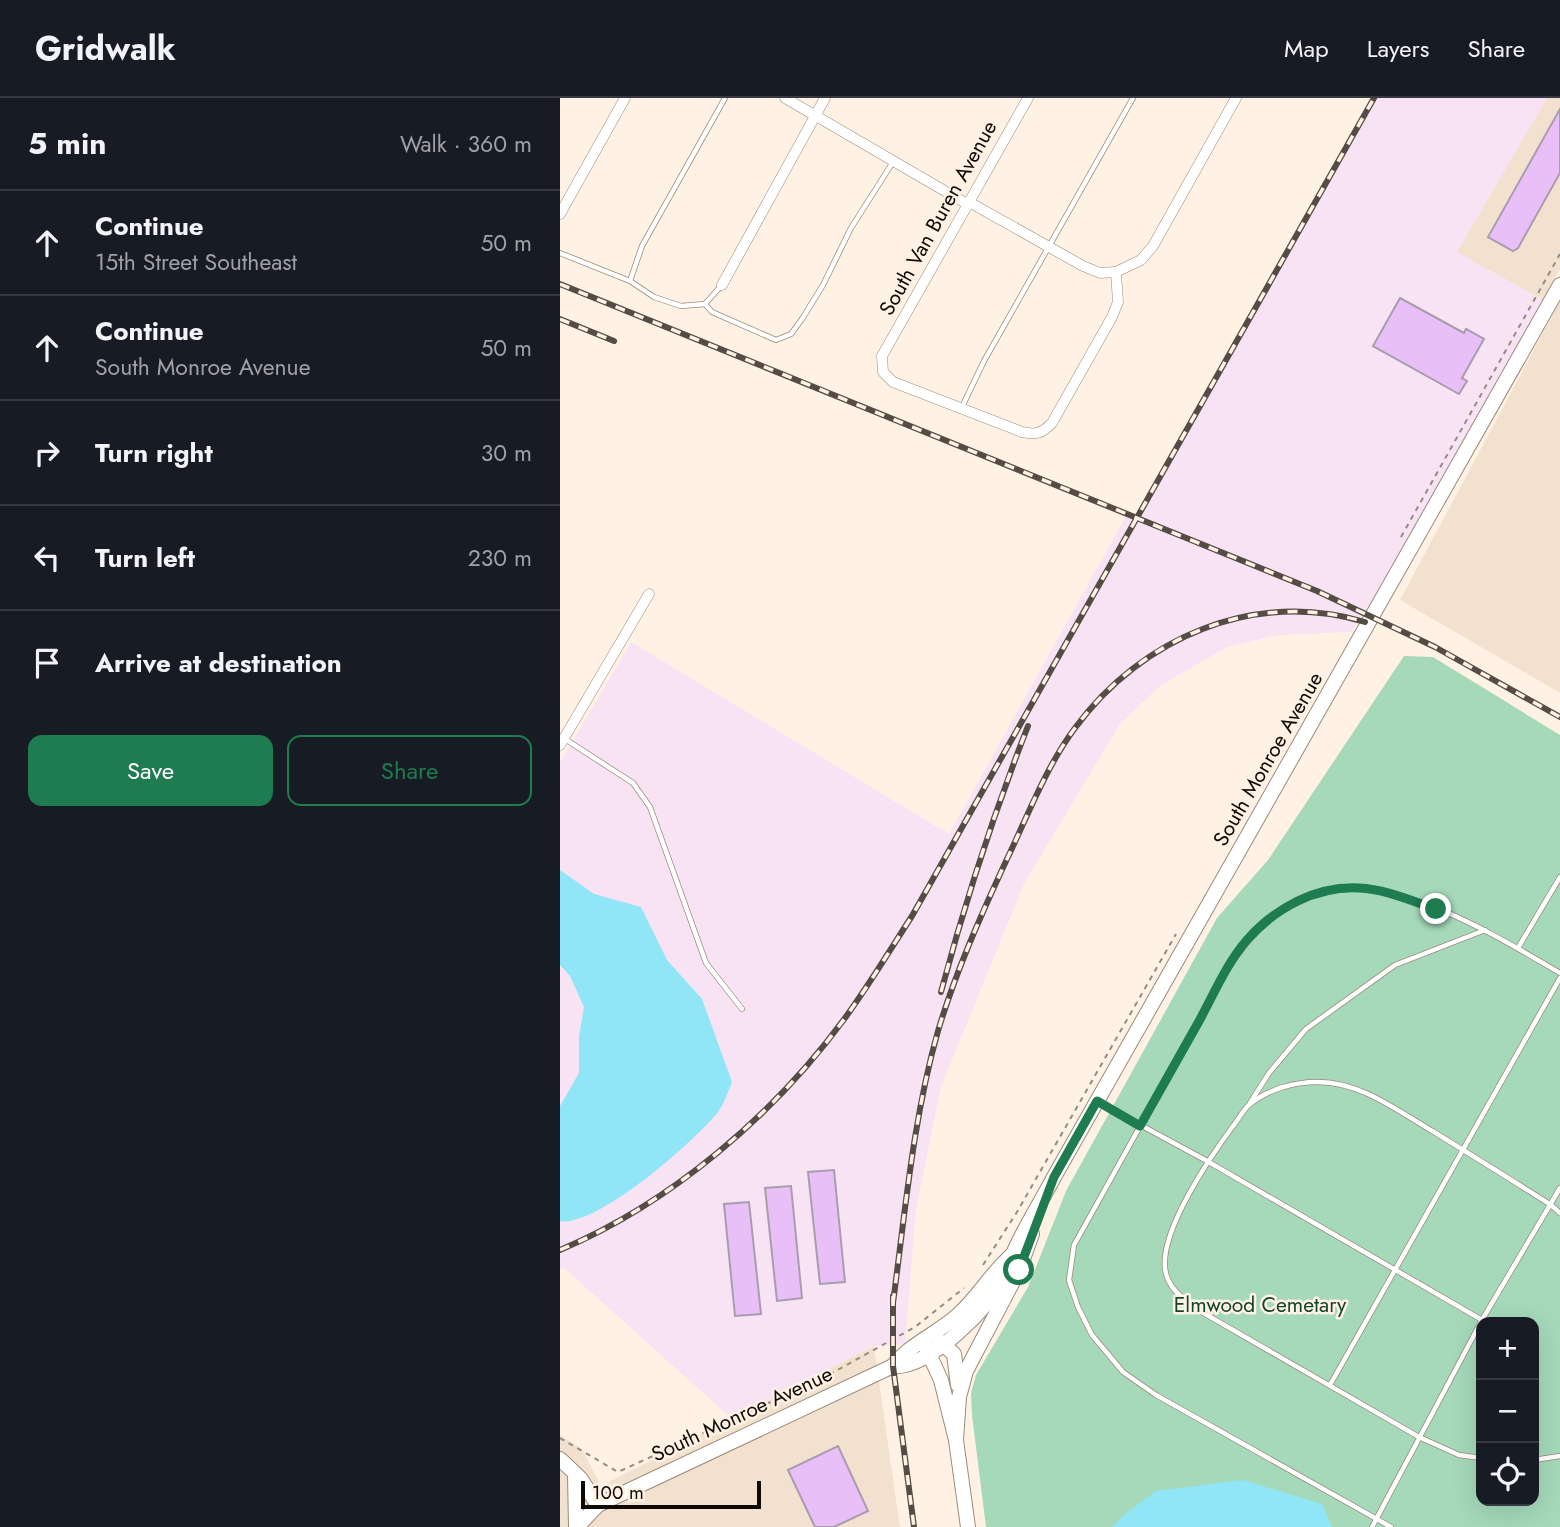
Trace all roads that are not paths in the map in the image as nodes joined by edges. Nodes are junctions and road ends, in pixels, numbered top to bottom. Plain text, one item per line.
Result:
1 (625, 98) edge
2 (725, 98) edge
3 (786, 98) edge
4 (825, 98) edge
5 (1027, 98) edge
6 (1133, 98) edge
7 (1236, 98) edge
8 (816, 116) junction
9 (893, 161) junction
10 (969, 203) junction
11 (560, 214) edge
12 (1049, 247) junction
13 (560, 253) edge
14 (1116, 272) junction
15 (630, 281) junction
16 (722, 285) joint
17 (1560, 285) edge
18 (705, 304) junction
19 (961, 409) junction
20 (649, 594) dead end
21 (562, 742) edge
22 (1560, 877) edge
23 (1486, 930) junction
24 (1518, 948) junction
25 (1560, 975) edge
26 (742, 1009) dead end
27 (1097, 1101) junction
28 (1248, 1105) junction
29 (1140, 1126) junction
30 (1462, 1149) junction
31 (1207, 1161) junction
32 (1054, 1177) junction
33 (1560, 1188) edge
34 (1551, 1205) junction
35 (1560, 1213) edge
36 (1013, 1254) junction
37 (1394, 1269) junction
38 (1477, 1317) edge
39 (1484, 1317) edge
40 (1476, 1331) edge
41 (927, 1338) junction
42 (944, 1344) junction
43 (929, 1355) junction
44 (893, 1366) junction
45 (1329, 1385) junction
46 (960, 1397) junction
47 (1419, 1437) junction
48 (956, 1440) junction
49 (1560, 1456) edge
50 (1476, 1457) edge
51 (560, 1459) edge
52 (1539, 1460) edge
53 (576, 1474) junction
54 (598, 1505) junction
55 (1377, 1519) junction
56 (577, 1527) edge
57 (968, 1527) edge
58 (1372, 1527) edge
59 (1391, 1527) edge

1 - 11 street
2 - 15 lane
3 - 8 street
4 - 8 street
5 - 10 street, South Van Buren Avenue
6 - 12 lane
7 - 14 street
8 - 9 street
8 - 16 street
9 - 10 street
9 - 18 lane
10 - 12 street
10 - 19 street, South Van Buren Avenue
12 - 14 street
12 - 19 lane
13 - 15 lane
14 - 19 street
15 - 18 lane
16 - 18 lane
17 - 27 main road, South Monroe Avenue
20 - 21 street
21 - 26 lane
22 - 24 lane
23 - 24 lane
23 - 28 lane
23 - 29 lane
24 - 25 lane
25 - 30 lane
27 - 29 lane
27 - 32 main road, South Monroe Avenue
28 - 30 lane
28 - 31 lane
29 - 31 lane
29 - 55 lane
30 - 34 lane
30 - 37 lane
31 - 37 lane
31 - 45 lane
32 - 36 main road, South Monroe Avenue
32 - 46 main road
33 - 34 lane
34 - 35 lane
34 - 39 lane
36 - 41 main road, South Monroe Avenue
36 - 42 main road, South Monroe Avenue
37 - 38 lane
37 - 45 lane
40 - 47 lane
41 - 42 main road
41 - 43 main road
41 - 44 main road, South Monroe Avenue
42 - 43 main road, South Monroe Avenue
42 - 46 main road
43 - 44 main road, South Monroe Avenue
43 - 48 main road
44 - 54 main road, South Monroe Avenue
45 - 47 lane
46 - 48 main road
47 - 50 lane
47 - 55 lane
48 - 57 main road
49 - 52 lane
51 - 53 main road
53 - 54 main road
53 - 56 main road
54 - 56 main road, South Monroe Avenue
55 - 58 lane
55 - 59 lane

